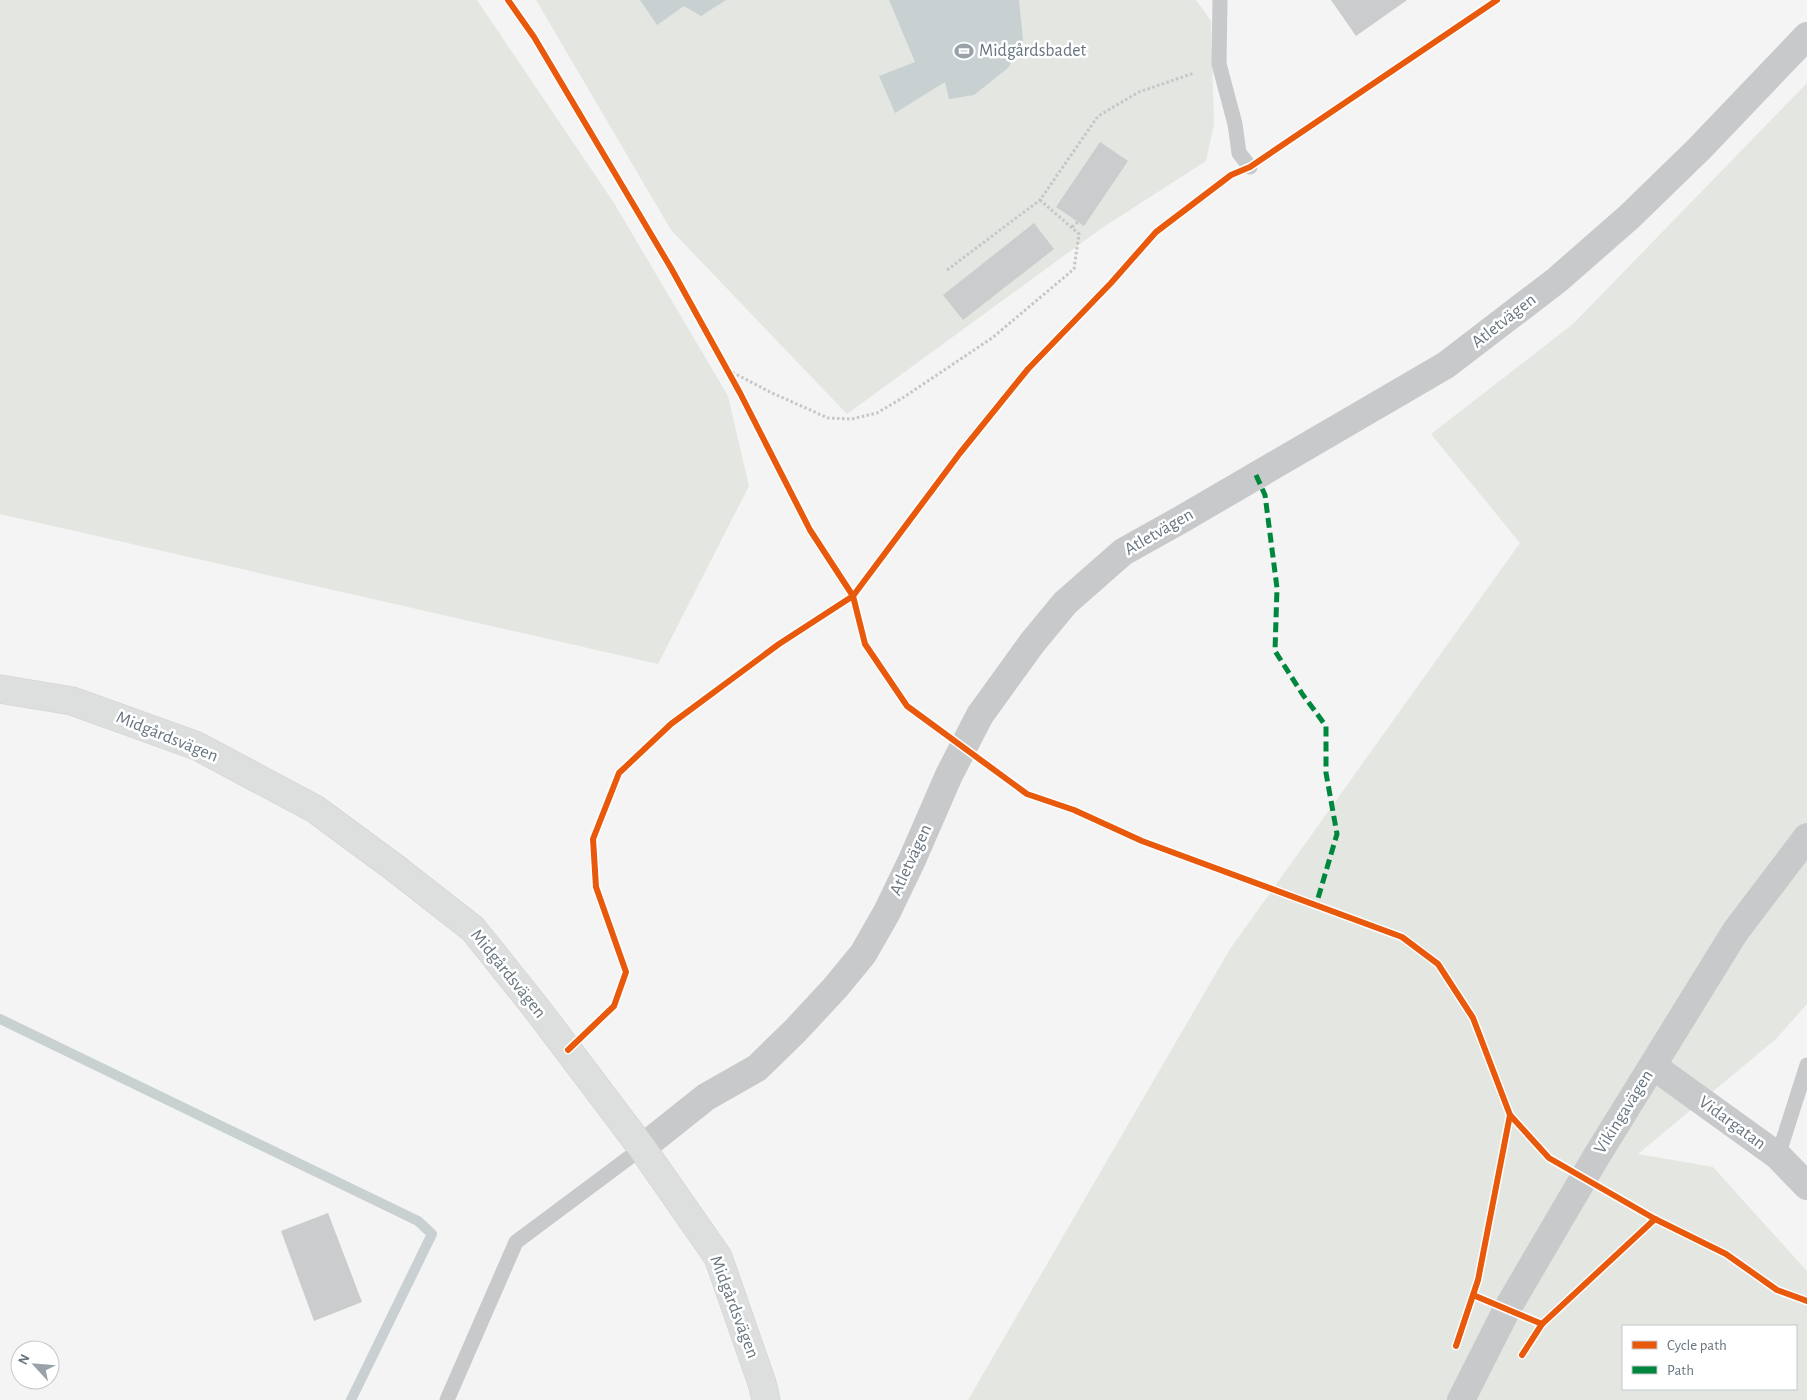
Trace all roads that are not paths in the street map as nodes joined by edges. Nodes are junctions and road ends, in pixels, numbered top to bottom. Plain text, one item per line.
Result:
1 (1220, 0) edge
2 (1807, 36) edge
3 (1250, 167) dead end
4 (0, 690) edge
5 (1807, 837) edge
6 (1807, 1065) edge
7 (1653, 1066) junction
8 (642, 1148) junction
9 (1778, 1156) junction
10 (1807, 1186) edge
11 (447, 1400) edge
12 (766, 1400) edge
13 (1461, 1400) edge

1 - 3 lane
2 - 8 street, Atletvägen
4 - 8 street, Midgårdsvägen
5 - 7 street, Vikingavägen
6 - 9 lane
7 - 9 street, Vidargatan
7 - 13 street, Vikingavägen
8 - 11 lane
8 - 12 street, Midgårdsvägen
9 - 10 street, Vidargatan

